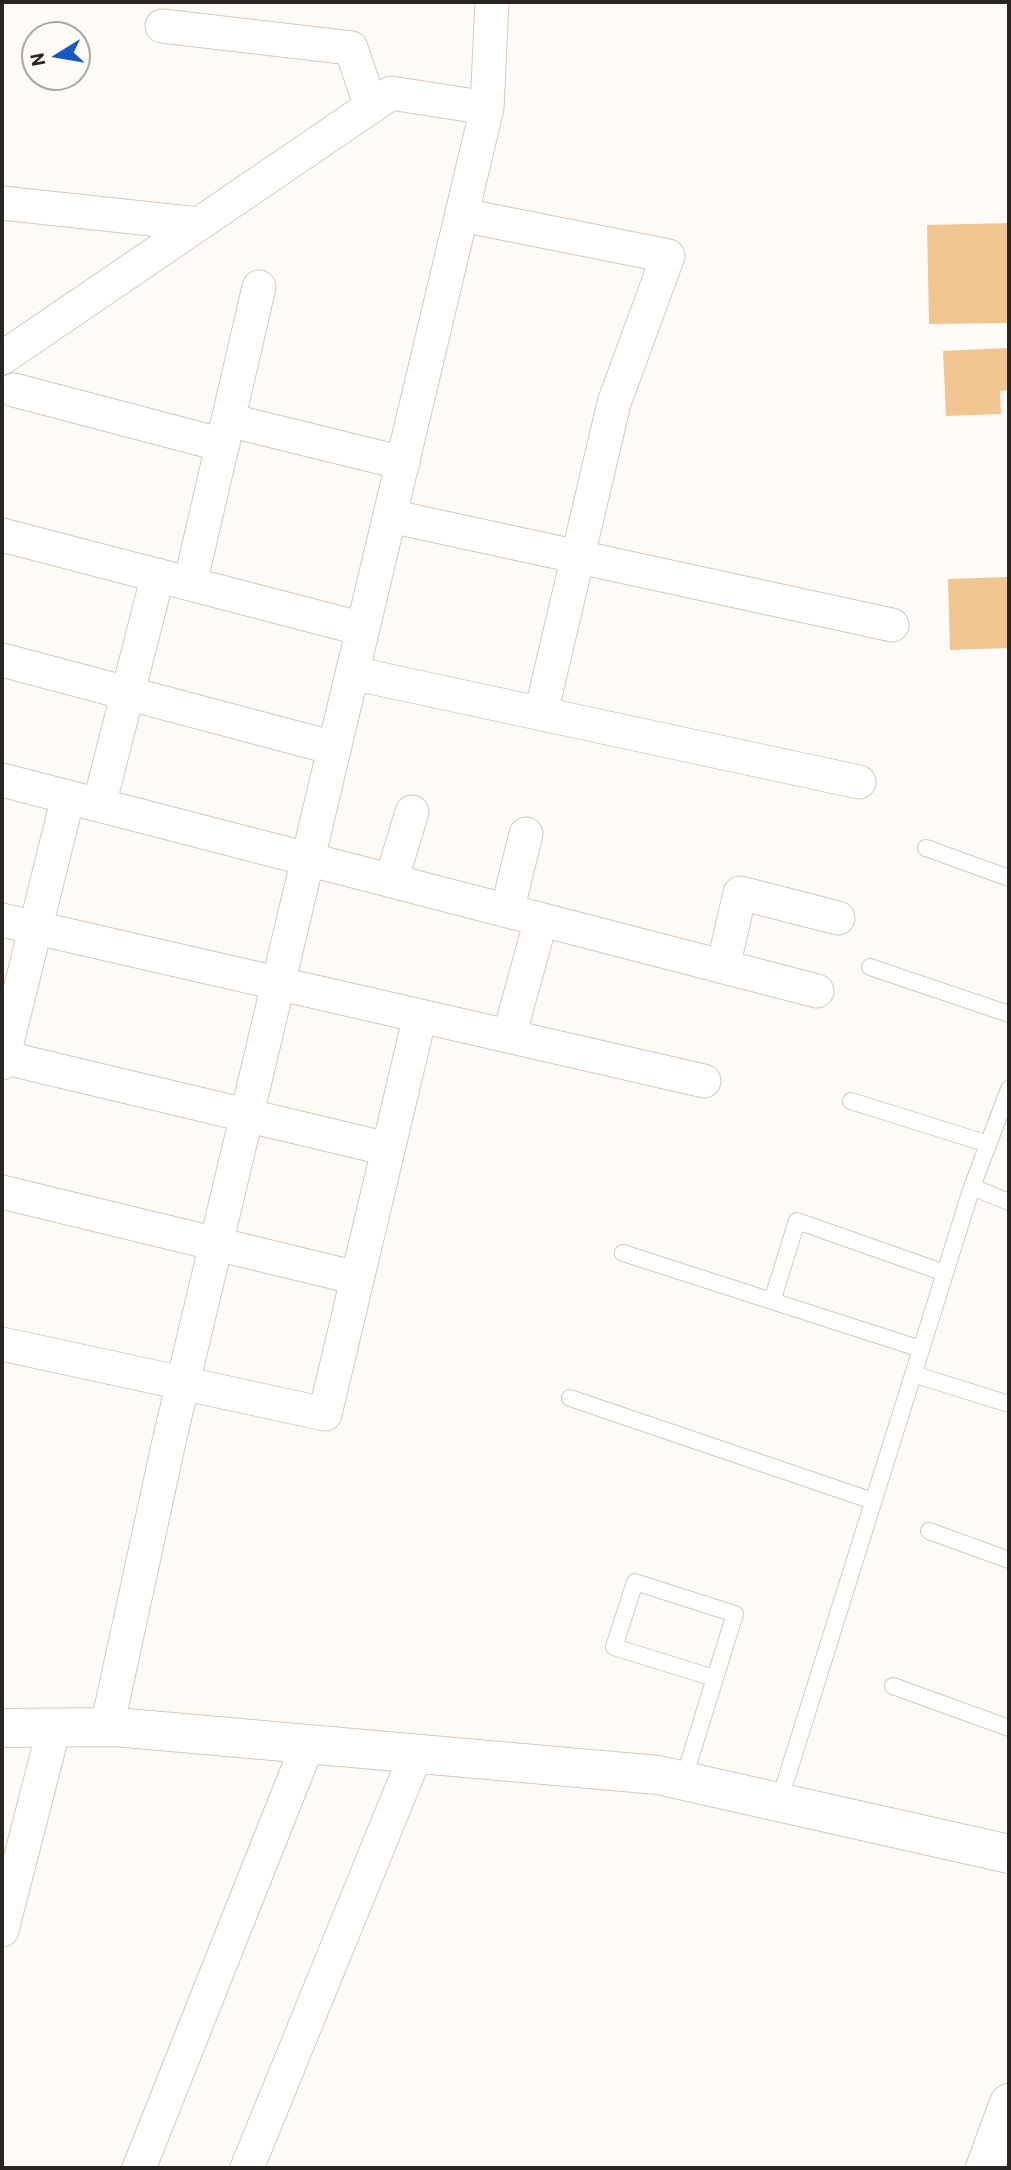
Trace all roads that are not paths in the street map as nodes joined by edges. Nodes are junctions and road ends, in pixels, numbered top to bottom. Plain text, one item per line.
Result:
1 (492, 2) edge
2 (162, 26) dead end
3 (371, 107) junction
4 (487, 108) junction
5 (2, 203) edge
6 (462, 215) junction
7 (198, 224) junction
8 (259, 287) dead end
9 (2, 358) edge
10 (14, 390) dead end
11 (225, 433) junction
12 (402, 463) junction
13 (390, 516) junction
14 (2, 535) edge
15 (578, 557) junction
16 (158, 575) junction
17 (190, 584) junction
18 (892, 625) dead end
19 (363, 629) junction
20 (2, 660) edge
21 (352, 673) junction
22 (128, 694) junction
23 (541, 713) junction
24 (334, 748) junction
25 (2, 780) edge
26 (859, 782) dead end
27 (83, 801) junction
28 (412, 812) dead end
29 (526, 834) dead end
30 (926, 848) dead end
31 (308, 859) junction
32 (1009, 878) edge
33 (391, 881) junction
34 (507, 911) junction
35 (838, 918) dead end
36 (2, 920) edge
37 (541, 920) junction
38 (35, 928) junction
39 (723, 967) junction
40 (870, 967) dead end
41 (278, 983) junction
42 (817, 991) dead end
43 (1009, 1014) edge
44 (419, 1016) junction
45 (509, 1036) junction
46 (2, 1059) edge
47 (704, 1081) dead end
48 (1009, 1089) edge
49 (851, 1101) dead end
50 (247, 1115) junction
51 (988, 1144) junction
52 (388, 1149) junction
53 (972, 1187) junction
54 (2, 1192) edge
55 (1009, 1202) edge
56 (216, 1244) junction
57 (623, 1252) dead end
58 (945, 1273) junction
59 (357, 1278) junction
60 (772, 1301) junction
61 (2, 1344) edge
62 (921, 1349) junction
63 (913, 1374) junction
64 (183, 1383) junction
65 (570, 1398) dead end
66 (1009, 1404) edge
67 (873, 1502) junction
68 (929, 1531) dead end
69 (1009, 1560) edge
70 (714, 1678) junction
71 (893, 1686) dead end
72 (107, 1727) junction
73 (2, 1728) edge
74 (54, 1728) junction
75 (1009, 1728) edge
76 (308, 1744) junction
77 (416, 1754) junction
78 (683, 1781) junction
79 (779, 1802) junction
80 (1009, 1854) edge
81 (2, 1930) edge
82 (1009, 2103) edge
83 (139, 2168) edge
84 (247, 2168) edge
85 (985, 2168) edge

1 - 4 street
2 - 3 street
3 - 4 street
3 - 7 street
4 - 6 street
5 - 7 street
6 - 12 street
6 - 15 street
7 - 9 street
8 - 11 street
10 - 11 street
11 - 12 street
11 - 17 street
12 - 13 street
13 - 15 street
13 - 19 street
14 - 16 street
15 - 18 street
15 - 23 street
16 - 17 street
16 - 22 street
17 - 19 street
19 - 21 street
20 - 22 street
21 - 23 street
21 - 24 street
22 - 24 street
22 - 27 street
23 - 26 street
24 - 31 street
25 - 27 street
27 - 31 street
27 - 38 street
28 - 33 street
29 - 34 street
30 - 32 lane
31 - 33 street
31 - 41 street
33 - 34 street
34 - 37 street
35 - 39 street
36 - 38 street
37 - 39 street
37 - 45 street
38 - 41 street
38 - 46 street
39 - 42 street
40 - 43 lane
41 - 44 street
41 - 50 street
44 - 45 street
44 - 52 street
45 - 47 street
46 - 50 street
48 - 51 lane
49 - 51 lane
50 - 52 street
50 - 56 street
51 - 53 lane
52 - 59 street
53 - 55 lane
53 - 58 lane
54 - 56 street
56 - 59 street
56 - 64 street
57 - 60 lane
58 - 60 lane
58 - 62 lane
59 - 64 street
60 - 62 lane
61 - 64 street
62 - 63 lane
63 - 66 lane
63 - 67 lane
64 - 72 street
65 - 67 lane
67 - 79 lane
68 - 69 lane
70 - 70 lane
70 - 78 lane
71 - 75 lane
72 - 74 main road
72 - 76 main road
73 - 74 main road
74 - 81 street
76 - 77 main road
76 - 83 street
77 - 78 main road
77 - 84 street
78 - 79 main road
79 - 80 main road
82 - 85 main road

